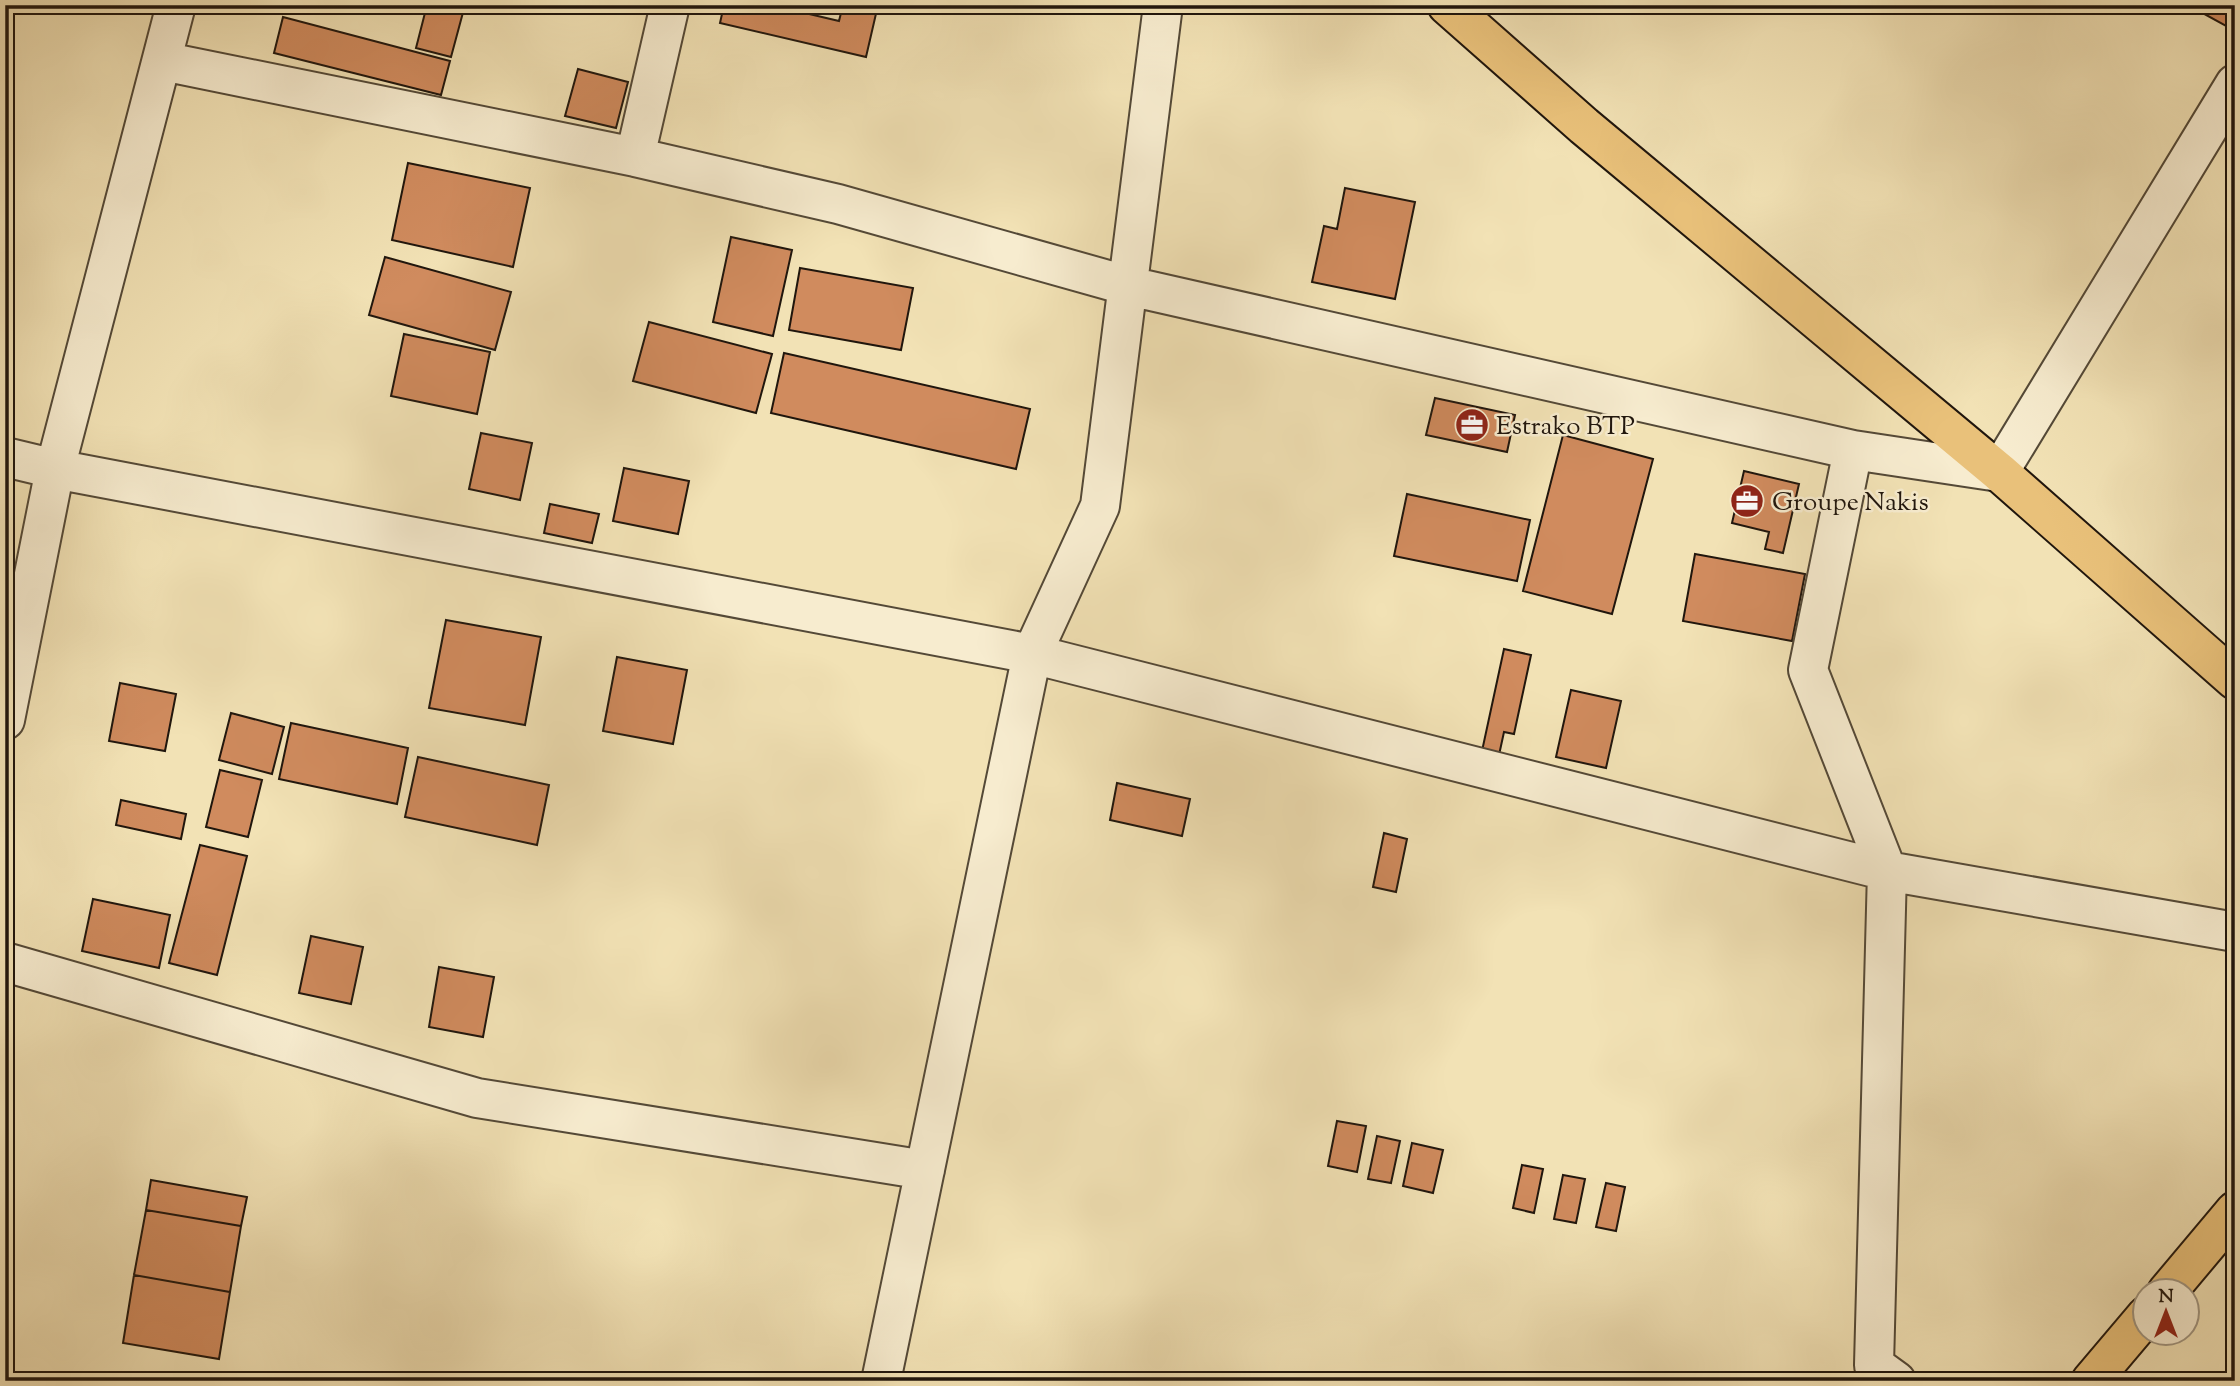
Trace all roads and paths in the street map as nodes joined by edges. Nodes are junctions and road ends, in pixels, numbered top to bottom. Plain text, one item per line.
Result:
1 (176, 5) edge
2 (670, 5) edge
3 (1163, 5) edge
4 (1447, 5) edge
5 (162, 61) junction
6 (2235, 84) edge
7 (635, 157) junction
8 (1129, 286) junction
9 (1853, 450) junction
10 (5, 457) edge
11 (55, 469) junction
12 (1999, 472) junction
13 (1032, 654) junction
14 (2235, 680) edge
15 (5, 720) edge
16 (1887, 871) junction
17 (2235, 932) edge
18 (5, 962) edge
19 (925, 1170) junction
20 (2235, 1210) edge
21 (2178, 1278) edge
22 (2132, 1333) edge
23 (881, 1381) edge
24 (1896, 1381) edge
25 (2091, 1381) edge

1 - 5 street
2 - 7 street
3 - 8 street
4 - 12 main road
5 - 7 street
5 - 11 street
6 - 12 street
7 - 8 street
8 - 9 street
8 - 13 street
9 - 12 street
9 - 16 street
10 - 11 street
11 - 13 street
11 - 15 street
12 - 14 main road
13 - 16 street
13 - 19 street
16 - 17 street
16 - 24 street
18 - 19 street
19 - 23 street
20 - 21 main road
22 - 25 main road

